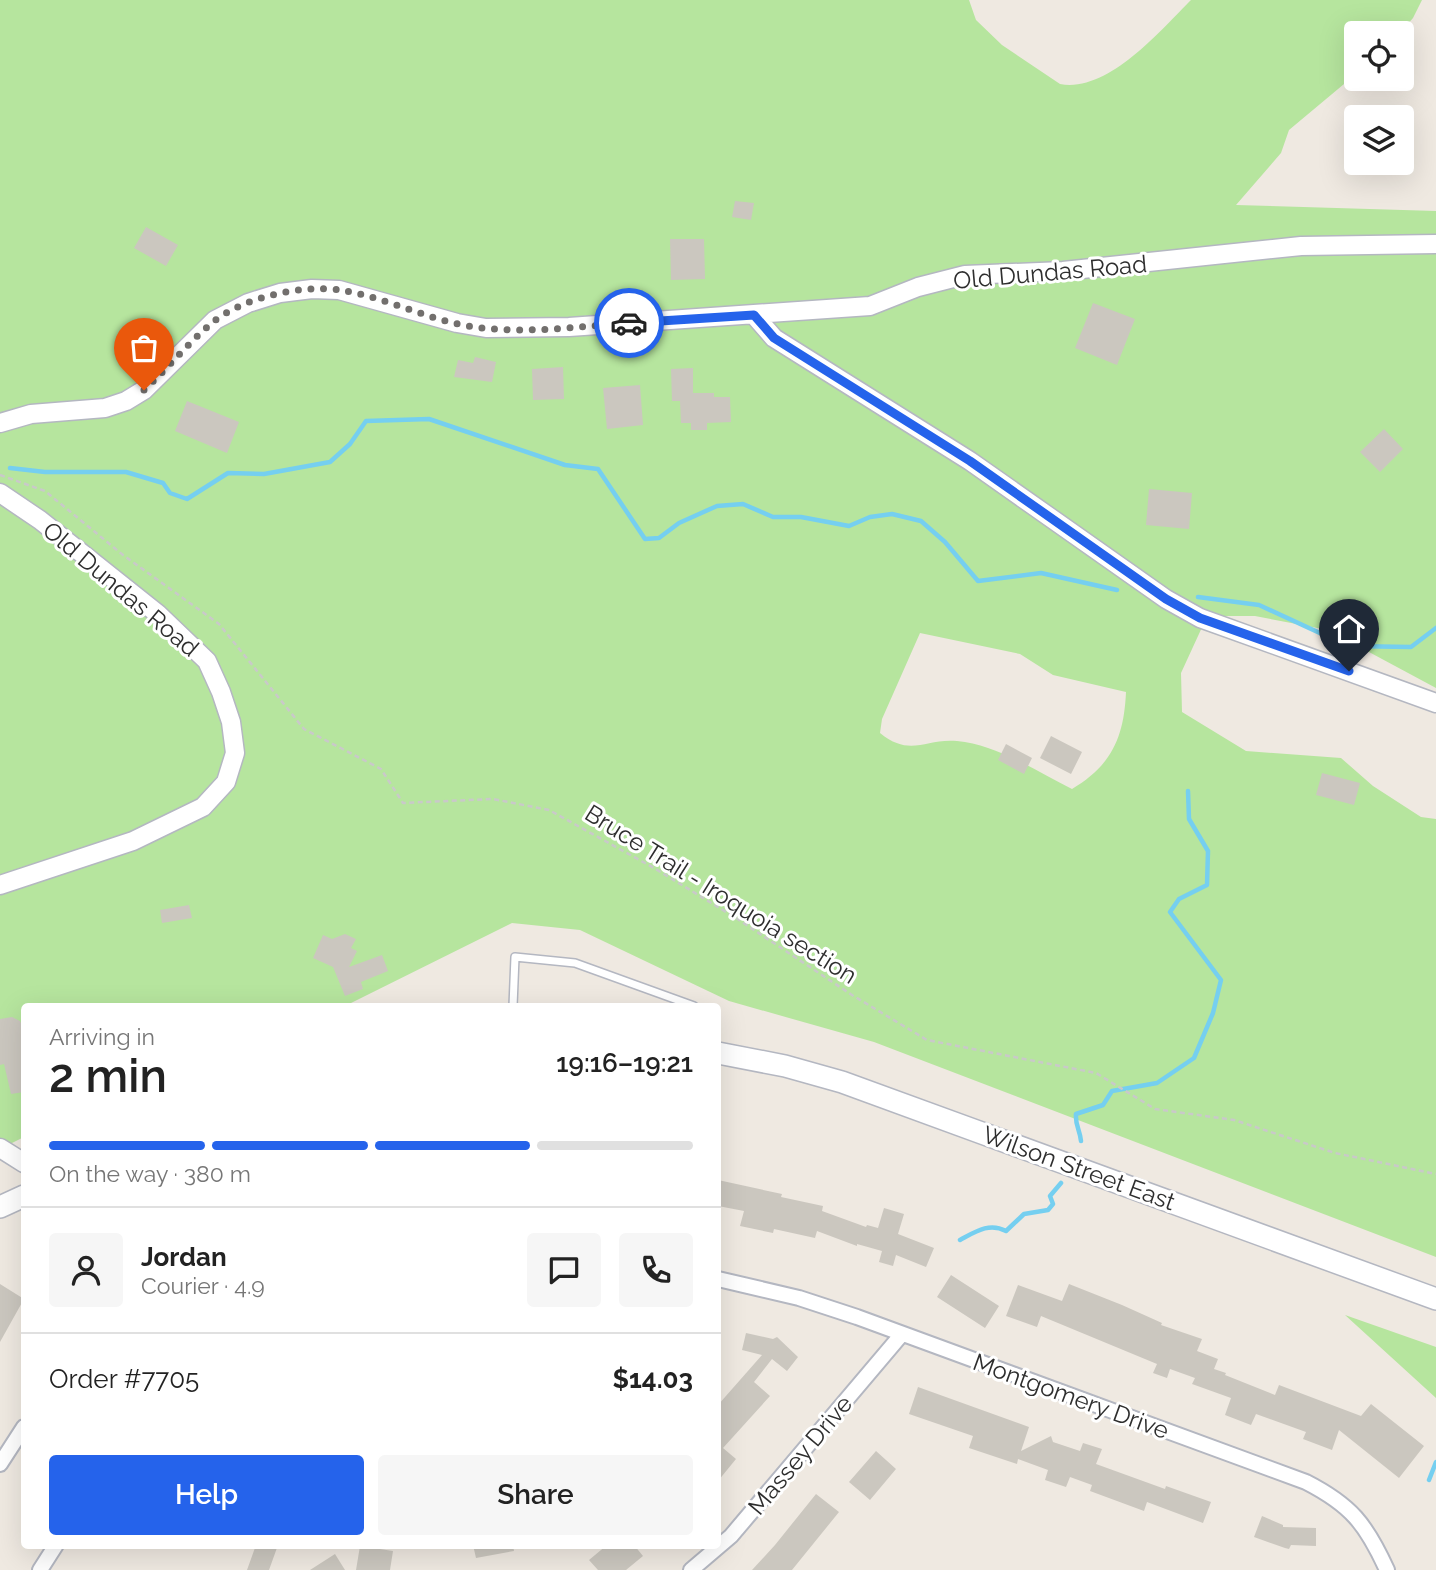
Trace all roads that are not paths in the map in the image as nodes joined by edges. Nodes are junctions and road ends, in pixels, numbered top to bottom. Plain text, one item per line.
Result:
1 (1436, 244) edge
2 (754, 315) junction
3 (0, 423) edge
4 (0, 493) edge
5 (1436, 703) edge
6 (0, 885) edge
7 (513, 1003) edge
8 (686, 1003) edge
9 (721, 1055) edge
10 (0, 1148) edge
11 (21, 1161) edge
12 (21, 1197) edge
13 (0, 1207) edge
14 (721, 1280) edge
15 (1436, 1299) edge
16 (902, 1334) junction
17 (21, 1432) edge
18 (0, 1464) edge
19 (721, 1545) edge
20 (53, 1549) edge
21 (716, 1549) edge
22 (40, 1570) edge
23 (691, 1570) edge
24 (1387, 1570) edge

1 - 2 street, Old Dundas Road
2 - 3 street, Old Dundas Road
2 - 5 street
4 - 6 street, Old Dundas Road
7 - 8 lane
9 - 15 main road, Wilson Street East
10 - 11 street
12 - 13 main road
14 - 16 street, Montgomery Drive
16 - 19 street, Massey Drive
16 - 24 street, Montgomery Drive
17 - 18 street
20 - 22 street
21 - 23 street, Massey Drive

